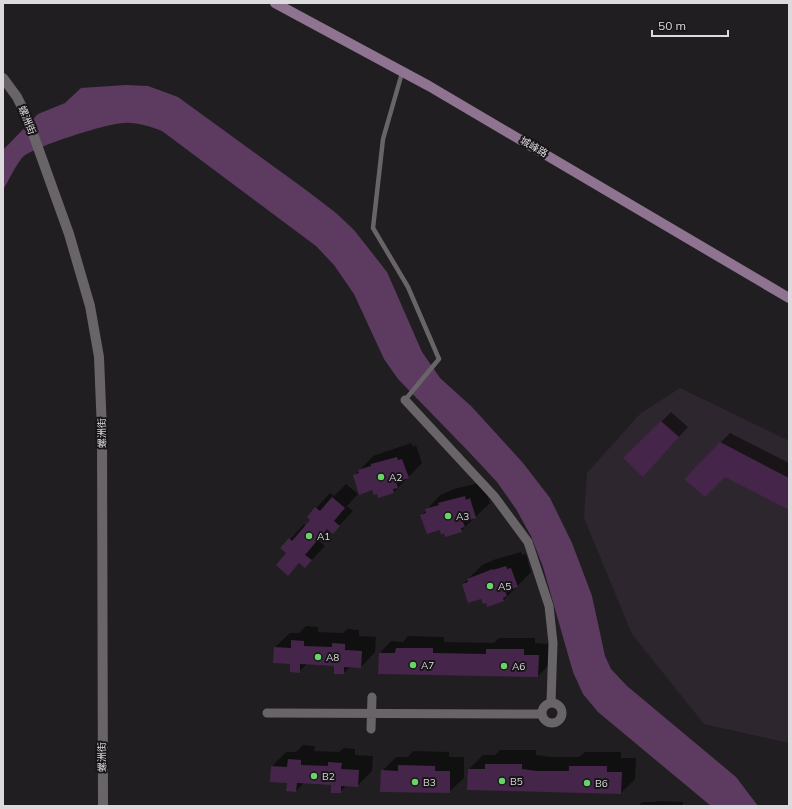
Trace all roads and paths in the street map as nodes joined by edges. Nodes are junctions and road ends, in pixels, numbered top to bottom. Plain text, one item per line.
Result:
1 (275, 3) edge
2 (402, 72) dead end
3 (3, 78) edge
4 (789, 298) edge
5 (405, 400) joint
6 (372, 697) dead end
7 (551, 702) junction
8 (267, 713) dead end
9 (371, 713) junction
10 (541, 714) junction
11 (371, 730) dead end
12 (103, 806) edge

1 - 4 main road, 城峰路
2 - 5 lane
3 - 12 street, 螺洲街
5 - 7 street
6 - 9 street
7 - 10 street
7 - 10 street
8 - 9 street
9 - 10 street
9 - 11 street

